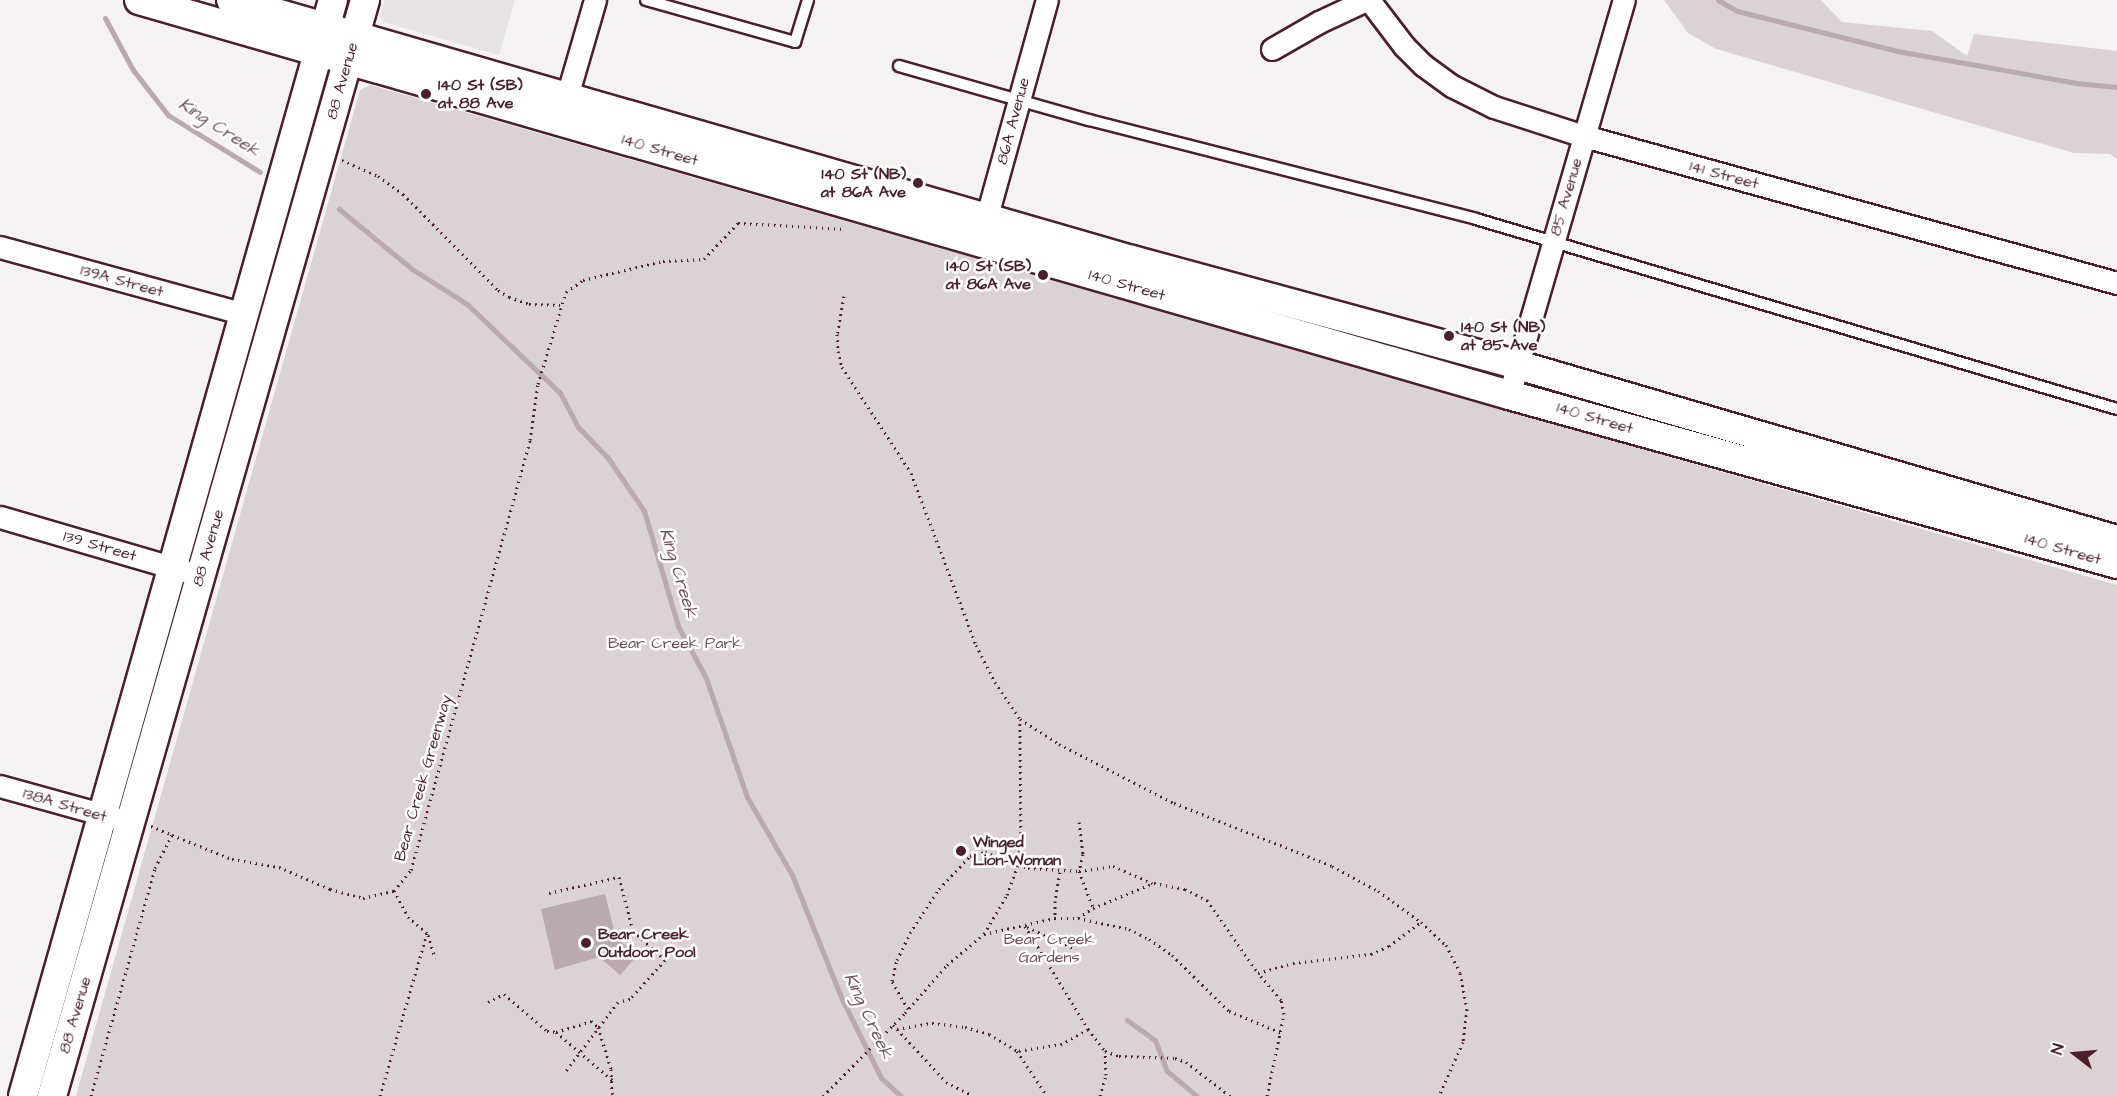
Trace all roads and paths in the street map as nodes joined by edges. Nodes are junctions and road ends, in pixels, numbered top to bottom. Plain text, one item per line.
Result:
1 (139, 0) edge
2 (231, 0) edge
3 (365, 0) edge
4 (595, 0) edge
5 (645, 0) edge
6 (808, 0) edge
7 (1047, 0) edge
8 (1368, 0) edge
9 (1624, 0) edge
10 (326, 26) edge
11 (351, 47) junction
12 (1272, 49) dead end
13 (898, 66) dead end
14 (1019, 100) junction
15 (563, 110) junction
16 (1584, 136) junction
17 (334, 157) dead end
18 (848, 229) dead end
19 (983, 230) junction
20 (1553, 241) junction
21 (0, 247) edge
22 (2117, 283) edge
23 (844, 296) dead end
24 (561, 305) junction
25 (245, 314) junction
26 (1518, 365) junction
27 (1509, 395) junction
28 (2117, 409) edge
29 (0, 517) edge
30 (2117, 540) edge
31 (2117, 564) edge
32 (187, 572) junction
33 (1020, 719) junction
34 (0, 786) edge
35 (126, 821) junction
36 (1079, 822) dead end
37 (172, 835) junction
38 (1018, 864) junction
39 (1060, 872) junction
40 (1079, 872) junction
41 (1154, 884) junction
42 (394, 891) junction
43 (549, 893) dead end
44 (1093, 908) junction
45 (1055, 918) junction
46 (1078, 918) junction
47 (1420, 922) junction
48 (1025, 926) junction
49 (427, 933) junction
50 (984, 934) junction
51 (1076, 949) dead end
52 (435, 958) dead end
53 (1258, 973) junction
54 (488, 1002) dead end
55 (908, 1010) junction
56 (893, 1025) junction
57 (598, 1027) junction
58 (897, 1029) junction
59 (1088, 1029) junction
60 (556, 1032) junction
61 (1282, 1034) junction
62 (1017, 1051) junction
63 (1105, 1051) junction
64 (579, 1053) junction
65 (565, 1072) dead end
66 (612, 1080) junction
67 (23, 1096) edge
68 (52, 1096) edge
69 (91, 1096) edge
70 (380, 1096) edge
71 (615, 1096) edge
72 (823, 1096) edge
73 (973, 1096) edge
74 (1047, 1096) edge
75 (1100, 1096) edge
76 (1230, 1096) edge
77 (1267, 1096) edge
78 (1439, 1096) edge

1 - 10 main road, 140 Street
2 - 10 main road, 140 Street
3 - 11 main road, 88 Avenue
4 - 15 street
5 - 6 lane
7 - 14 street, 86A Avenue
8 - 12 street
8 - 16 street, 141 Street
9 - 16 street, 85 Avenue
10 - 11 main road, 140 Street
10 - 25 main road, 88 Avenue
11 - 15 main road, 140 Street
11 - 32 main road, 88 Avenue
13 - 14 lane
14 - 19 street, 86A Avenue
14 - 20 lane
15 - 19 main road, 140 Street
16 - 20 street, 85 Avenue
16 - 22 street, 141 Street
17 - 24 path
18 - 24 path
19 - 26 main road, 140 Street
19 - 27 main road, 140 Street
20 - 26 street, 85 Avenue
20 - 28 lane
21 - 25 street, 139A Street
23 - 33 path
24 - 42 path, Bear Creek Greenway
25 - 32 main road, 88 Avenue
26 - 27 street, 85 Avenue
26 - 30 main road, 140 Street
27 - 31 main road, 140 Street
29 - 32 street, 139 Street
32 - 35 main road, 88 Avenue
33 - 38 path
33 - 47 path
34 - 35 street, 138A Street
35 - 37 path
35 - 67 main road, 88 Avenue
35 - 68 main road, 88 Avenue
36 - 40 path
37 - 42 path
37 - 69 path
38 - 39 path
38 - 50 path
38 - 55 path
39 - 40 path
39 - 45 path
40 - 41 path
40 - 44 path
41 - 44 path
41 - 53 path
42 - 49 path
43 - 57 path
44 - 46 path
45 - 46 path
45 - 48 path
46 - 61 path
47 - 53 path
47 - 78 path
48 - 50 path
48 - 51 path
48 - 59 path
49 - 52 path
49 - 70 path
50 - 55 path
53 - 61 path
54 - 60 path
55 - 56 path
56 - 58 path
56 - 72 path
57 - 60 path
57 - 64 path
57 - 66 path
58 - 62 path
58 - 73 path
59 - 62 path
59 - 63 path
60 - 64 path
61 - 77 path
62 - 74 path
63 - 75 path
63 - 76 path
64 - 65 path
64 - 66 path
66 - 71 path

